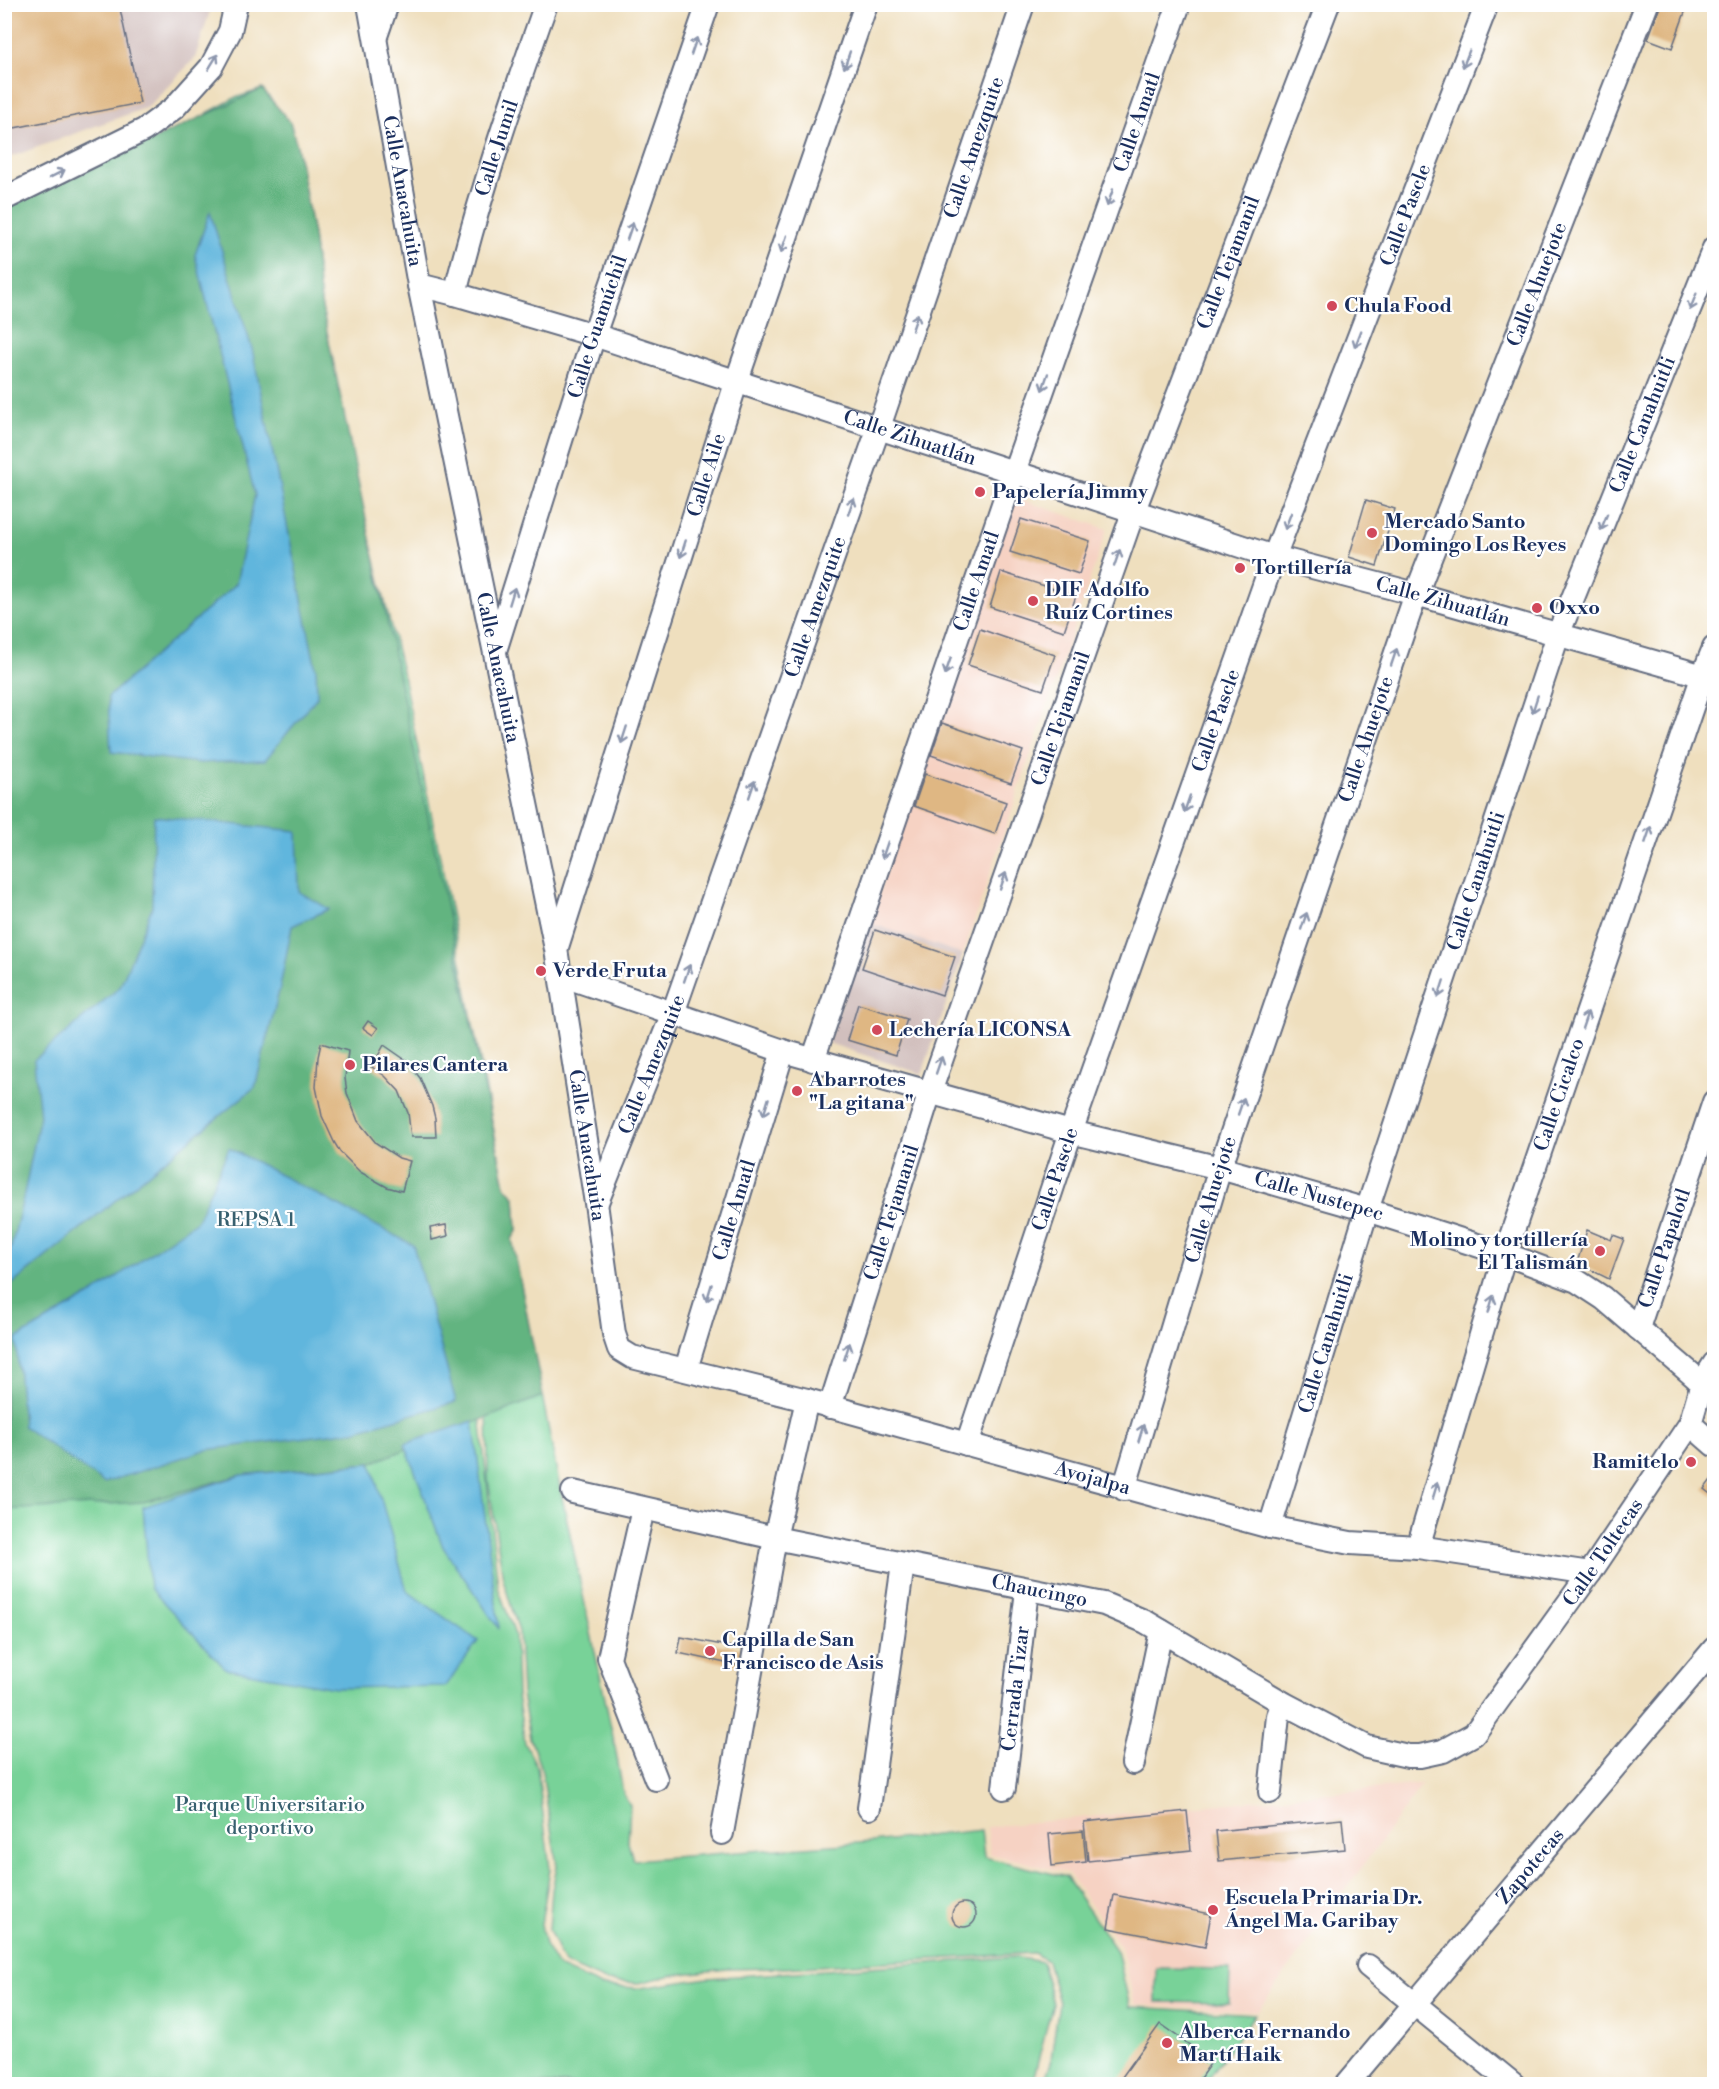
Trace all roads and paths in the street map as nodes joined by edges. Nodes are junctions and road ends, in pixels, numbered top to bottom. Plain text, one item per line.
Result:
1 (236, 4) edge
2 (369, 4) edge
3 (387, 4) edge
4 (546, 4) edge
5 (708, 4) edge
6 (866, 4) edge
7 (1023, 4) edge
8 (1179, 4) edge
9 (1328, 4) edge
10 (1487, 4) edge
11 (1647, 4) edge
12 (376, 36) junction
13 (4, 199) edge
14 (1714, 248) edge
15 (419, 285) junction
16 (455, 294) junction
17 (594, 336) junction
18 (736, 383) junction
19 (879, 427) junction
20 (1014, 472) junction
21 (1134, 510) junction
22 (1274, 556) junction
23 (1416, 594) junction
24 (1558, 635) junction
25 (1714, 648) edge
26 (495, 652) junction
27 (1709, 677) edge
28 (556, 949) junction
29 (561, 975) junction
30 (673, 1013) junction
31 (783, 1051) junction
32 (813, 1060) junction
33 (930, 1092) junction
34 (1714, 1102) edge
35 (1071, 1132) junction
36 (1220, 1168) junction
37 (596, 1203) junction
38 (1367, 1210) junction
39 (1505, 1254) junction
40 (1638, 1328) junction
41 (614, 1334) joint
42 (686, 1369) junction
43 (1708, 1374) edge
44 (807, 1400) junction
45 (830, 1407) junction
46 (1690, 1424) junction
47 (967, 1444) junction
48 (1714, 1445) edge
49 (1124, 1489) junction
50 (573, 1492) dead end
51 (643, 1509) junction
52 (1270, 1527) junction
53 (775, 1538) junction
54 (1418, 1547) junction
55 (903, 1564) junction
56 (1590, 1573) junction
57 (1027, 1590) junction
58 (1161, 1631) junction
59 (1714, 1649) edge
60 (1283, 1703) junction
61 (1474, 1734) joint
62 (1133, 1763) dead end
63 (656, 1779) dead end
64 (1004, 1788) dead end
65 (1270, 1792) dead end
66 (869, 1808) dead end
67 (722, 1833) dead end
68 (1368, 1966) dead end
69 (1413, 2005) junction
70 (1347, 2085) edge
71 (1513, 2085) edge

13 -> 1 street
2 - 12 street, Calle Anacahuita
3 - 12 street
4 - 16 street, Calle Jumil
17 -> 5 street, Calle Guamúchil
6 -> 18 street, Calle Aile
19 -> 7 street, Calle Amezquite
8 -> 20 street, Calle Amatl
9 - 21 street, Calle Tejamanil
10 -> 22 street, Calle Pascle
11 - 23 street, Calle Ahuejote
12 - 15 street, Calle Anacahuita
14 -> 24 street, Calle Canahuitli
15 - 16 street, Calle Zihuatlán
15 - 26 street, Calle Anacahuita
16 - 17 street, Calle Zihuatlán
17 - 18 street, Calle Zihuatlán
26 -> 17 street, Calle Guamúchil
18 - 19 street, Calle Zihuatlán
18 -> 28 street, Calle Aile
19 - 20 street, Calle Zihuatlán
30 -> 19 street, Calle Amezquite
20 - 21 street, Calle Zihuatlán
20 -> 32 street, Calle Amatl
21 - 22 street, Calle Zihuatlán
33 -> 21 street, Calle Tejamanil
22 - 23 street, Calle Zihuatlán
22 -> 35 street, Calle Pascle
23 - 24 street, Calle Zihuatlán
36 -> 23 street, Calle Ahuejote
24 - 27 street, Calle Zihuatlán
24 -> 38 street, Calle Canahuitli
25 - 27 street, Calle Cicalco
26 - 28 street, Calle Anacahuita
39 -> 27 street, Calle Cicalco
28 - 29 street, Calle Anacahuita
29 - 30 street, Calle Nustepec
29 - 37 street, Calle Anacahuita
30 - 31 street, Calle Nustepec
30 - 37 street, Calle Amezquite
31 - 32 street, Calle Nustepec
31 -> 42 street, Calle Amatl
32 - 33 street, Calle Nustepec
33 - 35 street, Calle Nustepec
45 -> 33 street, Calle Tejamanil
34 - 40 street, Calle Papalotl
35 - 36 street, Calle Nustepec
35 - 47 street, Calle Pascle
36 - 38 street, Calle Nustepec
49 -> 36 street, Calle Ahuejote
37 - 41 street, Calle Anacahuita
38 - 39 street, Calle Nustepec
38 - 52 street, Calle Canahuitli
39 - 40 street, Calle Nustepec
54 -> 39 street, Calle Cicalco
40 - 43 street, Calle Nustepec
41 - 42 street, Ayojalpa
42 - 44 street, Ayojalpa
43 - 46 street, Calle Toltecas
44 - 45 street, Ayojalpa
44 - 53 street
45 - 47 street, Ayojalpa
46 - 48 street
46 - 56 street, Calle Toltecas
47 - 49 street, Ayojalpa
49 - 52 street, Ayojalpa
50 - 51 street, Chaucingo
51 - 53 street, Chaucingo
51 - 63 street
52 - 54 street, Ayojalpa
53 - 55 street, Chaucingo
53 - 67 street
54 - 56 street, Ayojalpa
55 - 57 street, Chaucingo
55 - 66 street
56 - 61 street, Calle Toltecas
57 - 58 street, Chaucingo
57 - 64 street, Cerrada Tizar
58 - 60 street, Chaucingo
58 - 62 street
59 - 69 street, Zapotecas
60 - 61 street, Chaucingo
60 - 65 street
68 - 69 street
69 - 70 street, Zapotecas
69 - 71 street

